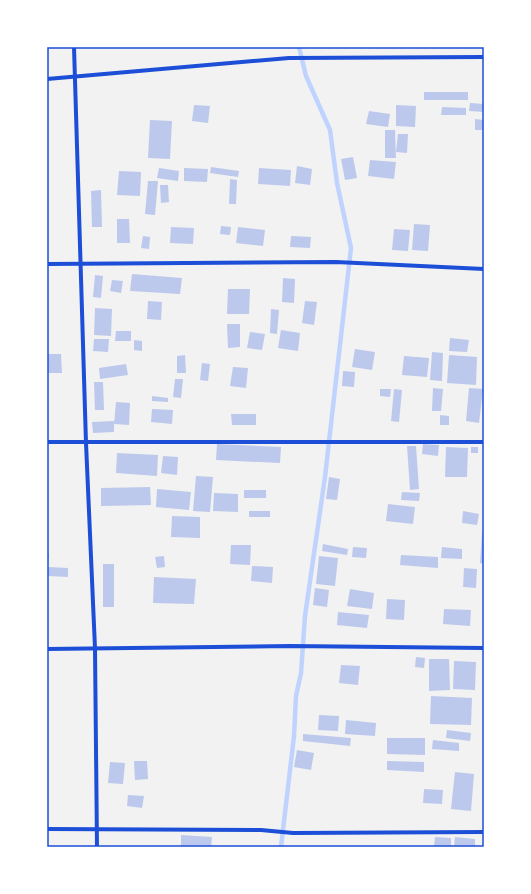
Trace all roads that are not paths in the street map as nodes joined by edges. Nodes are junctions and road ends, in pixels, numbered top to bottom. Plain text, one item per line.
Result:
1 (74, 47) edge
2 (484, 57) edge
3 (75, 78) junction
4 (47, 79) edge
5 (47, 264) edge
6 (80, 264) junction
7 (484, 269) edge
8 (47, 442) edge
9 (484, 442) edge
10 (86, 443) junction
11 (95, 648) junction
12 (484, 648) edge
13 (47, 649) edge
14 (96, 828) junction
15 (47, 829) edge
16 (484, 832) edge
17 (97, 847) edge

1 - 3 street
2 - 3 street
3 - 4 street
3 - 6 street
5 - 6 street
6 - 7 street
6 - 10 street
8 - 10 street
9 - 10 street
10 - 11 street
11 - 12 street
11 - 13 street
11 - 14 street
14 - 15 street
14 - 16 street
14 - 17 street

